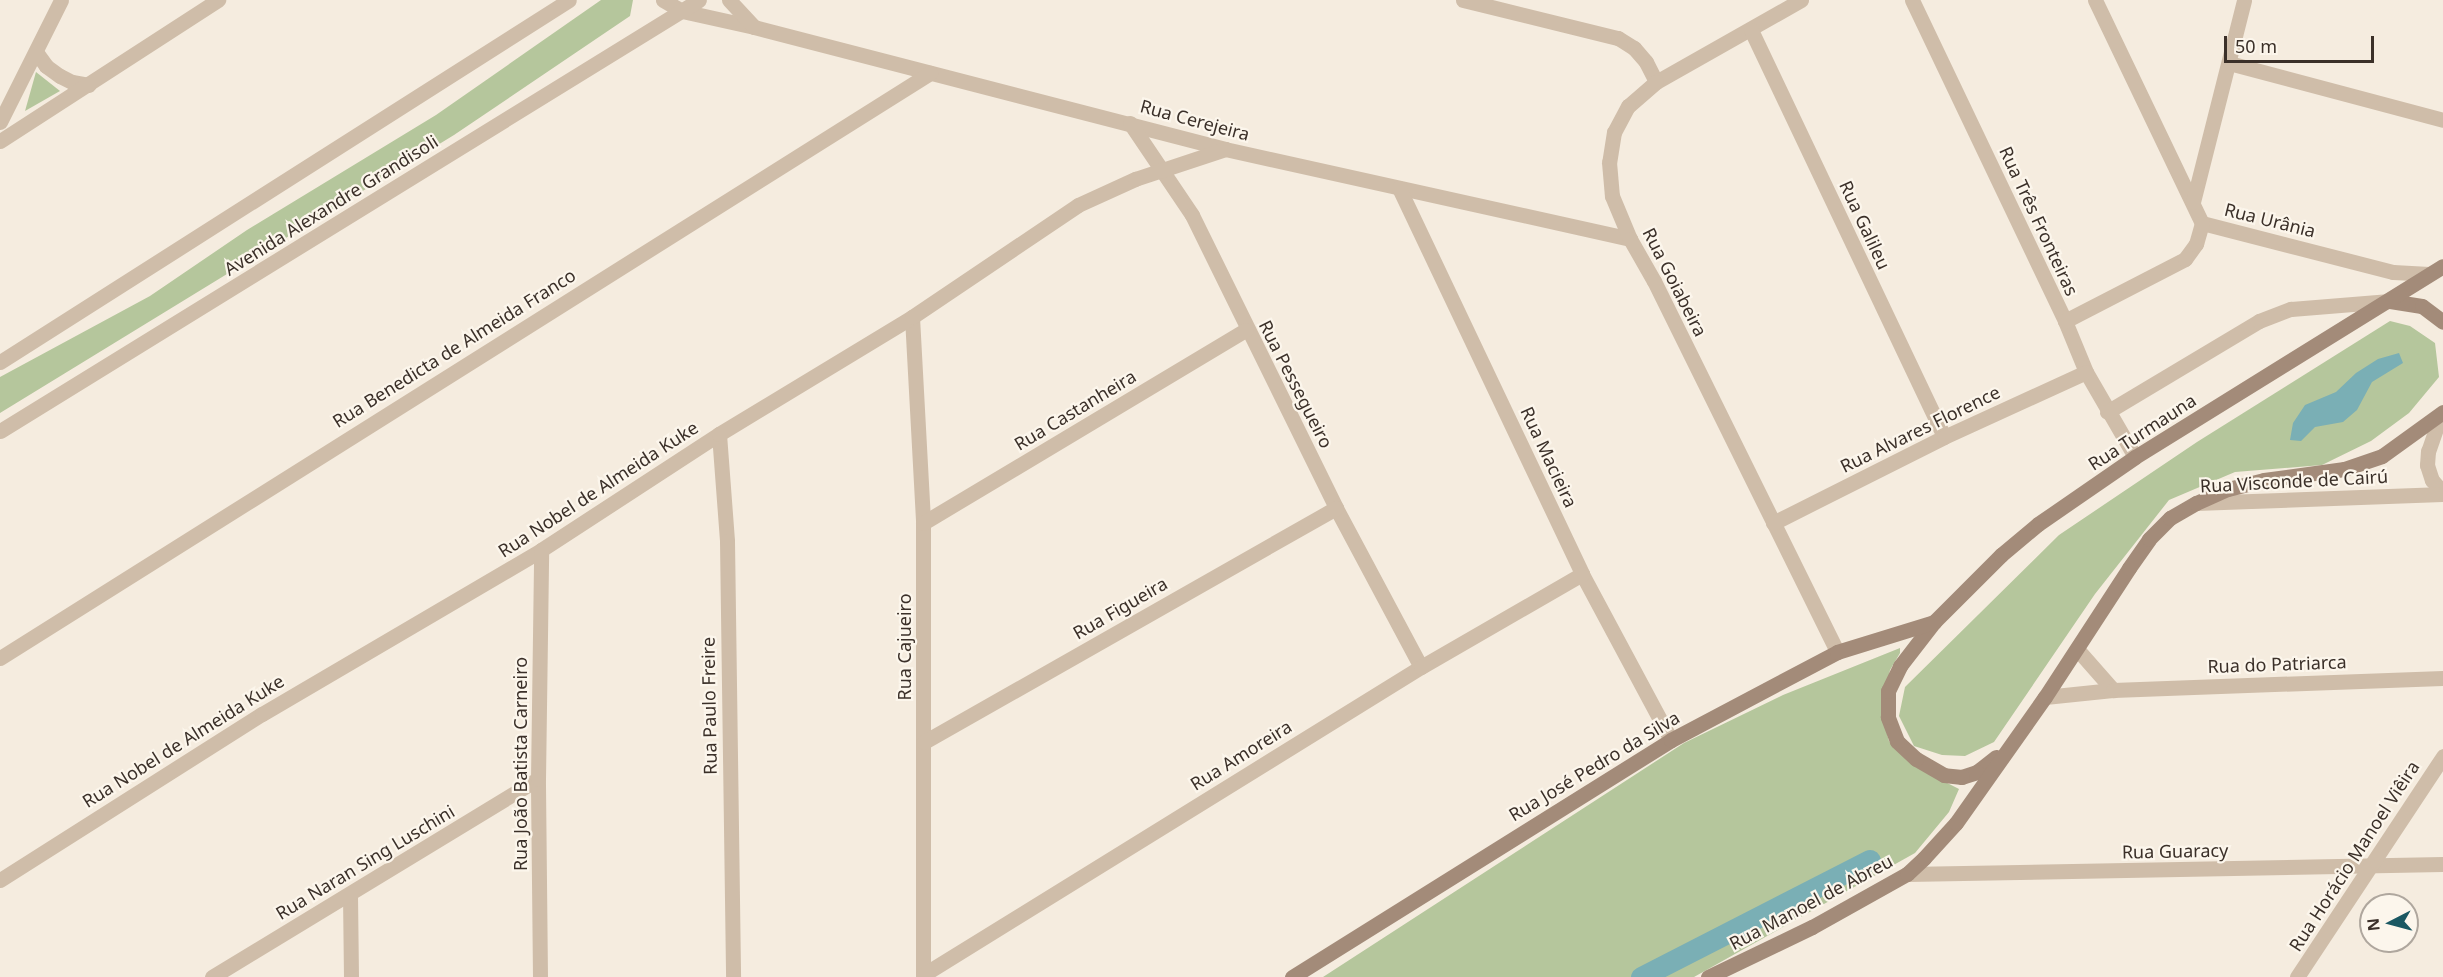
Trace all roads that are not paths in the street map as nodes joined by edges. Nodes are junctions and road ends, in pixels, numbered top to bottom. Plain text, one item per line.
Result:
1 (61, 0) edge
2 (218, 0) edge
3 (569, 0) edge
4 (663, 0) edge
5 (699, 0) edge
6 (729, 0) edge
7 (1463, 0) edge
8 (1801, 0) edge
9 (1912, 0) edge
10 (2095, 0) edge
11 (2244, 0) edge
12 (682, 11) junction
13 (754, 27) junction
14 (1751, 30) junction
15 (36, 52) junction
16 (2229, 63) junction
17 (930, 73) junction
18 (1656, 82) junction
19 (89, 85) junction
20 (2443, 120) edge
21 (0, 122) edge
22 (1130, 123) junction
23 (0, 141) edge
24 (1225, 149) junction
25 (1162, 171) junction
26 (1399, 188) junction
27 (2193, 202) junction
28 (2202, 223) junction
29 (1630, 239) junction
30 (2443, 266) edge
31 (2393, 272) junction
32 (2429, 274) junction
33 (2406, 290) junction
34 (2390, 301) junction
35 (912, 317) junction
36 (2065, 321) junction
37 (2443, 322) edge
38 (1246, 330) junction
39 (0, 362) edge
40 (2086, 372) junction
41 (2108, 412) junction
42 (2442, 413) edge
43 (0, 431) edge
44 (719, 434) junction
45 (1944, 437) junction
46 (2135, 457) junction
47 (2443, 493) edge
48 (2196, 503) junction
49 (1336, 508) junction
50 (923, 523) junction
51 (1773, 524) junction
52 (541, 550) junction
53 (1582, 574) junction
54 (1934, 622) junction
55 (2077, 648) junction
56 (1837, 651) junction
57 (0, 658) edge
58 (1421, 667) junction
59 (2443, 678) edge
60 (2113, 690) junction
61 (2045, 697) junction
62 (1671, 740) junction
63 (2014, 741) junction
64 (924, 742) junction
65 (2443, 756) edge
66 (538, 779) junction
67 (2443, 864) edge
68 (2371, 867) junction
69 (1907, 874) junction
70 (0, 880) edge
71 (350, 895) junction
72 (923, 976) edge
73 (212, 977) edge
74 (351, 977) edge
75 (540, 977) edge
76 (733, 977) edge
77 (1292, 977) edge
78 (1708, 977) edge
79 (2297, 977) edge

1 - 15 street
2 - 19 street
3 - 39 street
4 - 12 street
5 - 12 street, Avenida Alexandre Grandisoli
6 - 13 street
7 - 18 street
8 - 14 street, Rua Goiabeira
9 - 36 street, Rua Três Fronteiras
10 - 27 street
11 - 16 street
12 - 13 street, Rua Cerejeira
12 - 43 street, Avenida Alexandre Grandisoli
13 - 17 street, Rua Cerejeira
14 - 18 street, Rua Goiabeira
14 - 45 street, Rua Galileu
15 - 19 street
15 - 21 street
16 - 20 street
16 - 27 street
17 - 22 street, Rua Cerejeira
17 - 57 street, Rua Benedicta de Almeida Franco
18 - 29 street, Rua Goiabeira
19 - 23 street
22 - 24 street, Rua Cerejeira
22 - 25 street, Rua Pessegueiro
24 - 25 street, Rua Nobel de Almeida Kuke
24 - 26 street, Rua Cerejeira
25 - 35 street, Rua Nobel de Almeida Kuke
25 - 38 street, Rua Pessegueiro
26 - 29 street, Rua Cerejeira
26 - 53 street, Rua Macieira
27 - 28 street
28 - 31 street, Rua Urânia
28 - 36 street, Rua Urânia
29 - 51 street, Rua Goiabeira
30 - 32 main road, Rua Turmauna
31 - 32 street, Rua Urânia
31 - 33 street
32 - 33 main road, Rua Turmauna
33 - 34 main road, Rua Turmauna
34 - 37 main road
34 - 41 street, Rua Turmauna
34 - 46 main road, Rua Turmauna
35 - 44 street, Rua Nobel de Almeida Kuke
35 - 50 street, Rua Cajueiro
36 - 40 street, Rua Três Fronteiras
38 - 49 street, Rua Pessegueiro
38 - 50 street, Rua Castanheira
40 - 41 street, Rua Três Fronteiras
40 - 45 street, Rua Alvares Florence
41 - 46 street, Rua Três Fronteiras
42 - 47 street, Rua Visconde de Cairú
42 - 48 main road
44 - 52 street, Rua Nobel de Almeida Kuke
44 - 76 street, Rua Paulo Freire
45 - 51 street, Rua Alvares Florence
46 - 54 main road, Rua Turmauna
47 - 48 street, Rua Visconde de Cairú
48 - 55 main road, Rua Visconde de Cairú
49 - 58 street, Rua Pessegueiro
49 - 64 street, Rua Figueira
50 - 64 street, Rua Cajueiro
51 - 56 street, Rua Goiabeira
52 - 66 street, Rua João Batista Carneiro
52 - 70 street, Rua Nobel de Almeida Kuke
53 - 58 street, Rua Amoreira
53 - 62 street, Rua Macieira
54 - 56 main road, Rua José Pedro da Silva
54 - 63 main road, Rua Turmauna
55 - 60 street
55 - 61 main road, Rua Visconde de Cairú
56 - 62 main road, Rua José Pedro da Silva
58 - 72 street, Rua Amoreira
59 - 60 street, Rua do Patriarca
60 - 61 street, Rua do Patriarca
61 - 63 main road, Rua Visconde de Cairú
62 - 77 main road, Rua José Pedro da Silva
63 - 69 main road, Rua Manoel de Abreu
64 - 72 street, Rua Cajueiro
65 - 68 street, Rua Horácio Manoel Viêira
66 - 71 street, Rua Naran Sing Luschini
66 - 75 street, Rua João Batista Carneiro
67 - 68 street, Rua Guaracy
68 - 69 street, Rua Guaracy
68 - 79 street, Rua Horácio Manoel Viêira
69 - 78 main road, Rua Manoel de Abreu
71 - 73 street, Rua Naran Sing Luschini
71 - 74 street

